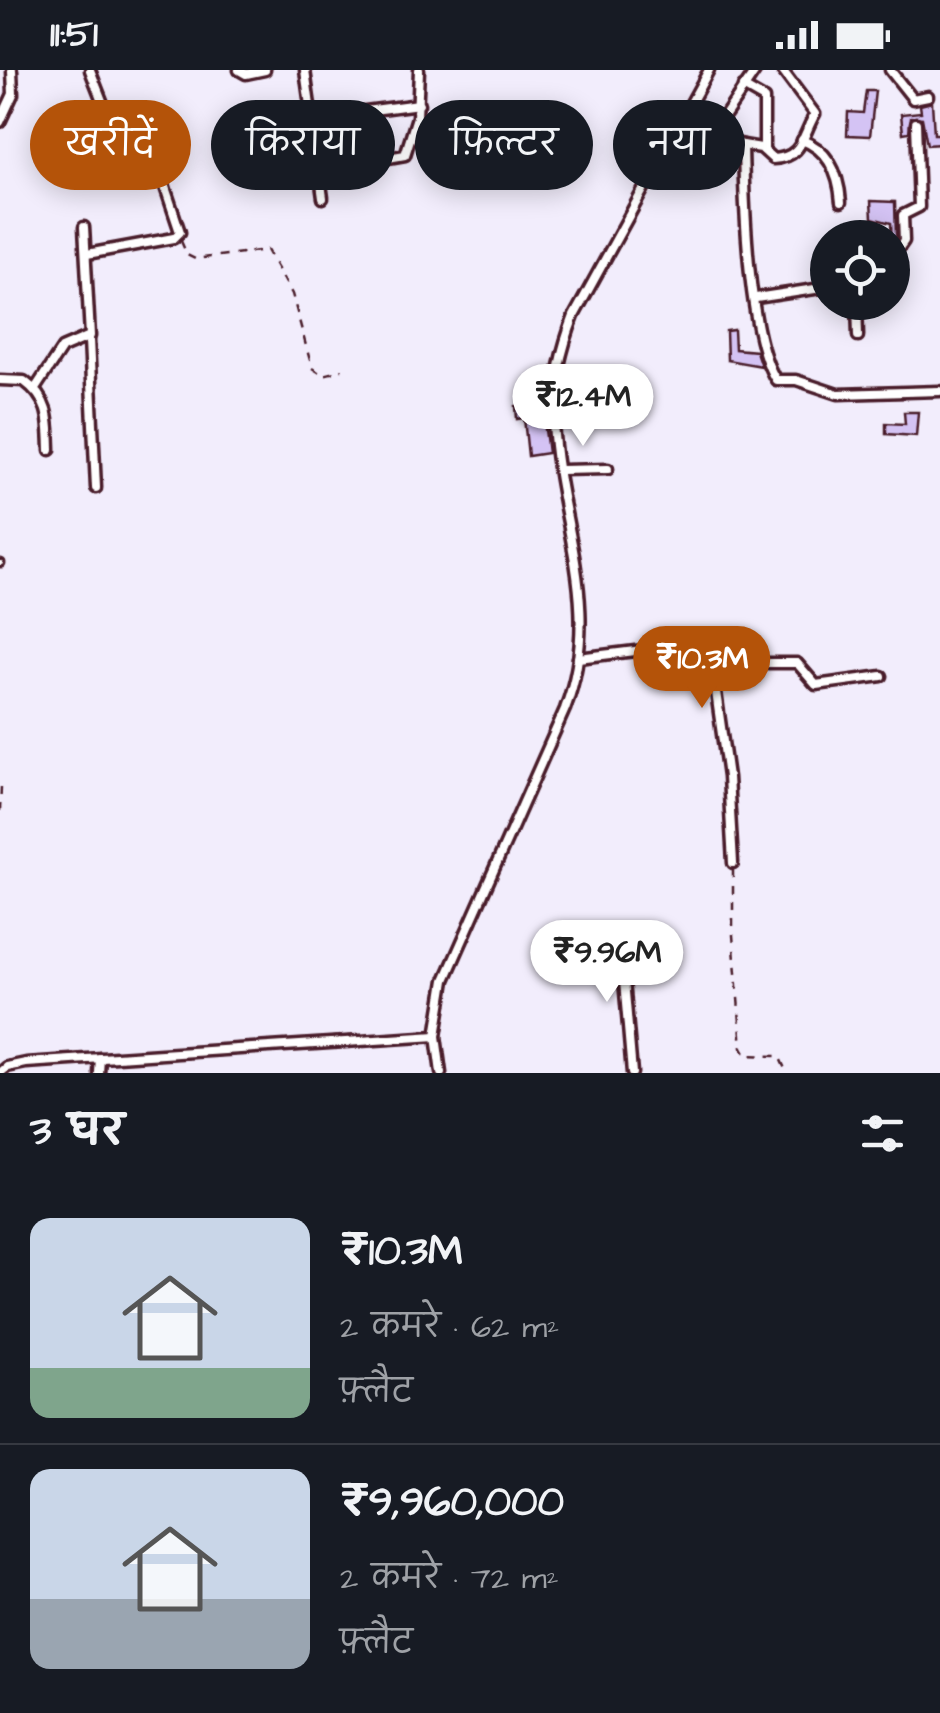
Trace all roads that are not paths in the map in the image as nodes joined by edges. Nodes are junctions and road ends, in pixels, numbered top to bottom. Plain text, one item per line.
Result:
1 (12, 70) edge
2 (90, 70) edge
3 (239, 70) edge
4 (265, 70) edge
5 (305, 70) edge
6 (419, 70) edge
7 (709, 70) edge
8 (756, 70) edge
9 (782, 70) edge
10 (890, 70) edge
11 (743, 88) junction
12 (928, 96) dead end
13 (309, 100) edge
14 (419, 100) edge
15 (692, 100) edge
16 (735, 100) edge
17 (415, 118) edge
18 (0, 122) edge
19 (916, 123) dead end
20 (802, 140) junction
21 (745, 146) edge
22 (764, 150) junction
23 (395, 157) edge
24 (321, 190) edge
25 (643, 190) edge
26 (744, 190) edge
27 (322, 198) dead end
28 (840, 202) dead end
29 (902, 220) edge
30 (84, 227) dead end
31 (87, 254) junction
32 (810, 290) edge
33 (756, 298) junction
34 (858, 320) edge
35 (858, 336) dead end
36 (88, 340) junction
37 (0, 380) edge
38 (35, 389) junction
39 (940, 392) edge
40 (50, 450) dead end
41 (608, 468) dead end
42 (560, 470) junction
43 (96, 488) dead end
44 (709, 642) junction
45 (583, 657) junction
46 (882, 676) dead end
47 (733, 863) road end
48 (626, 937) dead end
49 (436, 1036) junction
50 (100, 1058) junction
51 (0, 1073) edge
52 (99, 1073) edge
53 (441, 1073) edge
54 (632, 1073) edge

1 - 18 street
2 - 31 street
3 - 4 street
5 - 13 street
6 - 14 street
7 - 15 street
8 - 11 street
9 - 20 street
10 - 12 street
11 - 16 street
11 - 22 street
17 - 23 street
19 - 29 street
20 - 22 street
20 - 28 street
21 - 22 street
24 - 27 street
25 - 42 street
26 - 33 street
30 - 31 street
31 - 36 street
32 - 33 street
33 - 39 street
34 - 35 street
36 - 38 street
36 - 43 street
37 - 38 street
38 - 40 street
41 - 42 street
42 - 45 street
44 - 45 street
44 - 46 street
44 - 47 street
45 - 49 street
48 - 54 street
49 - 50 street
49 - 53 street
50 - 51 street
50 - 52 street

